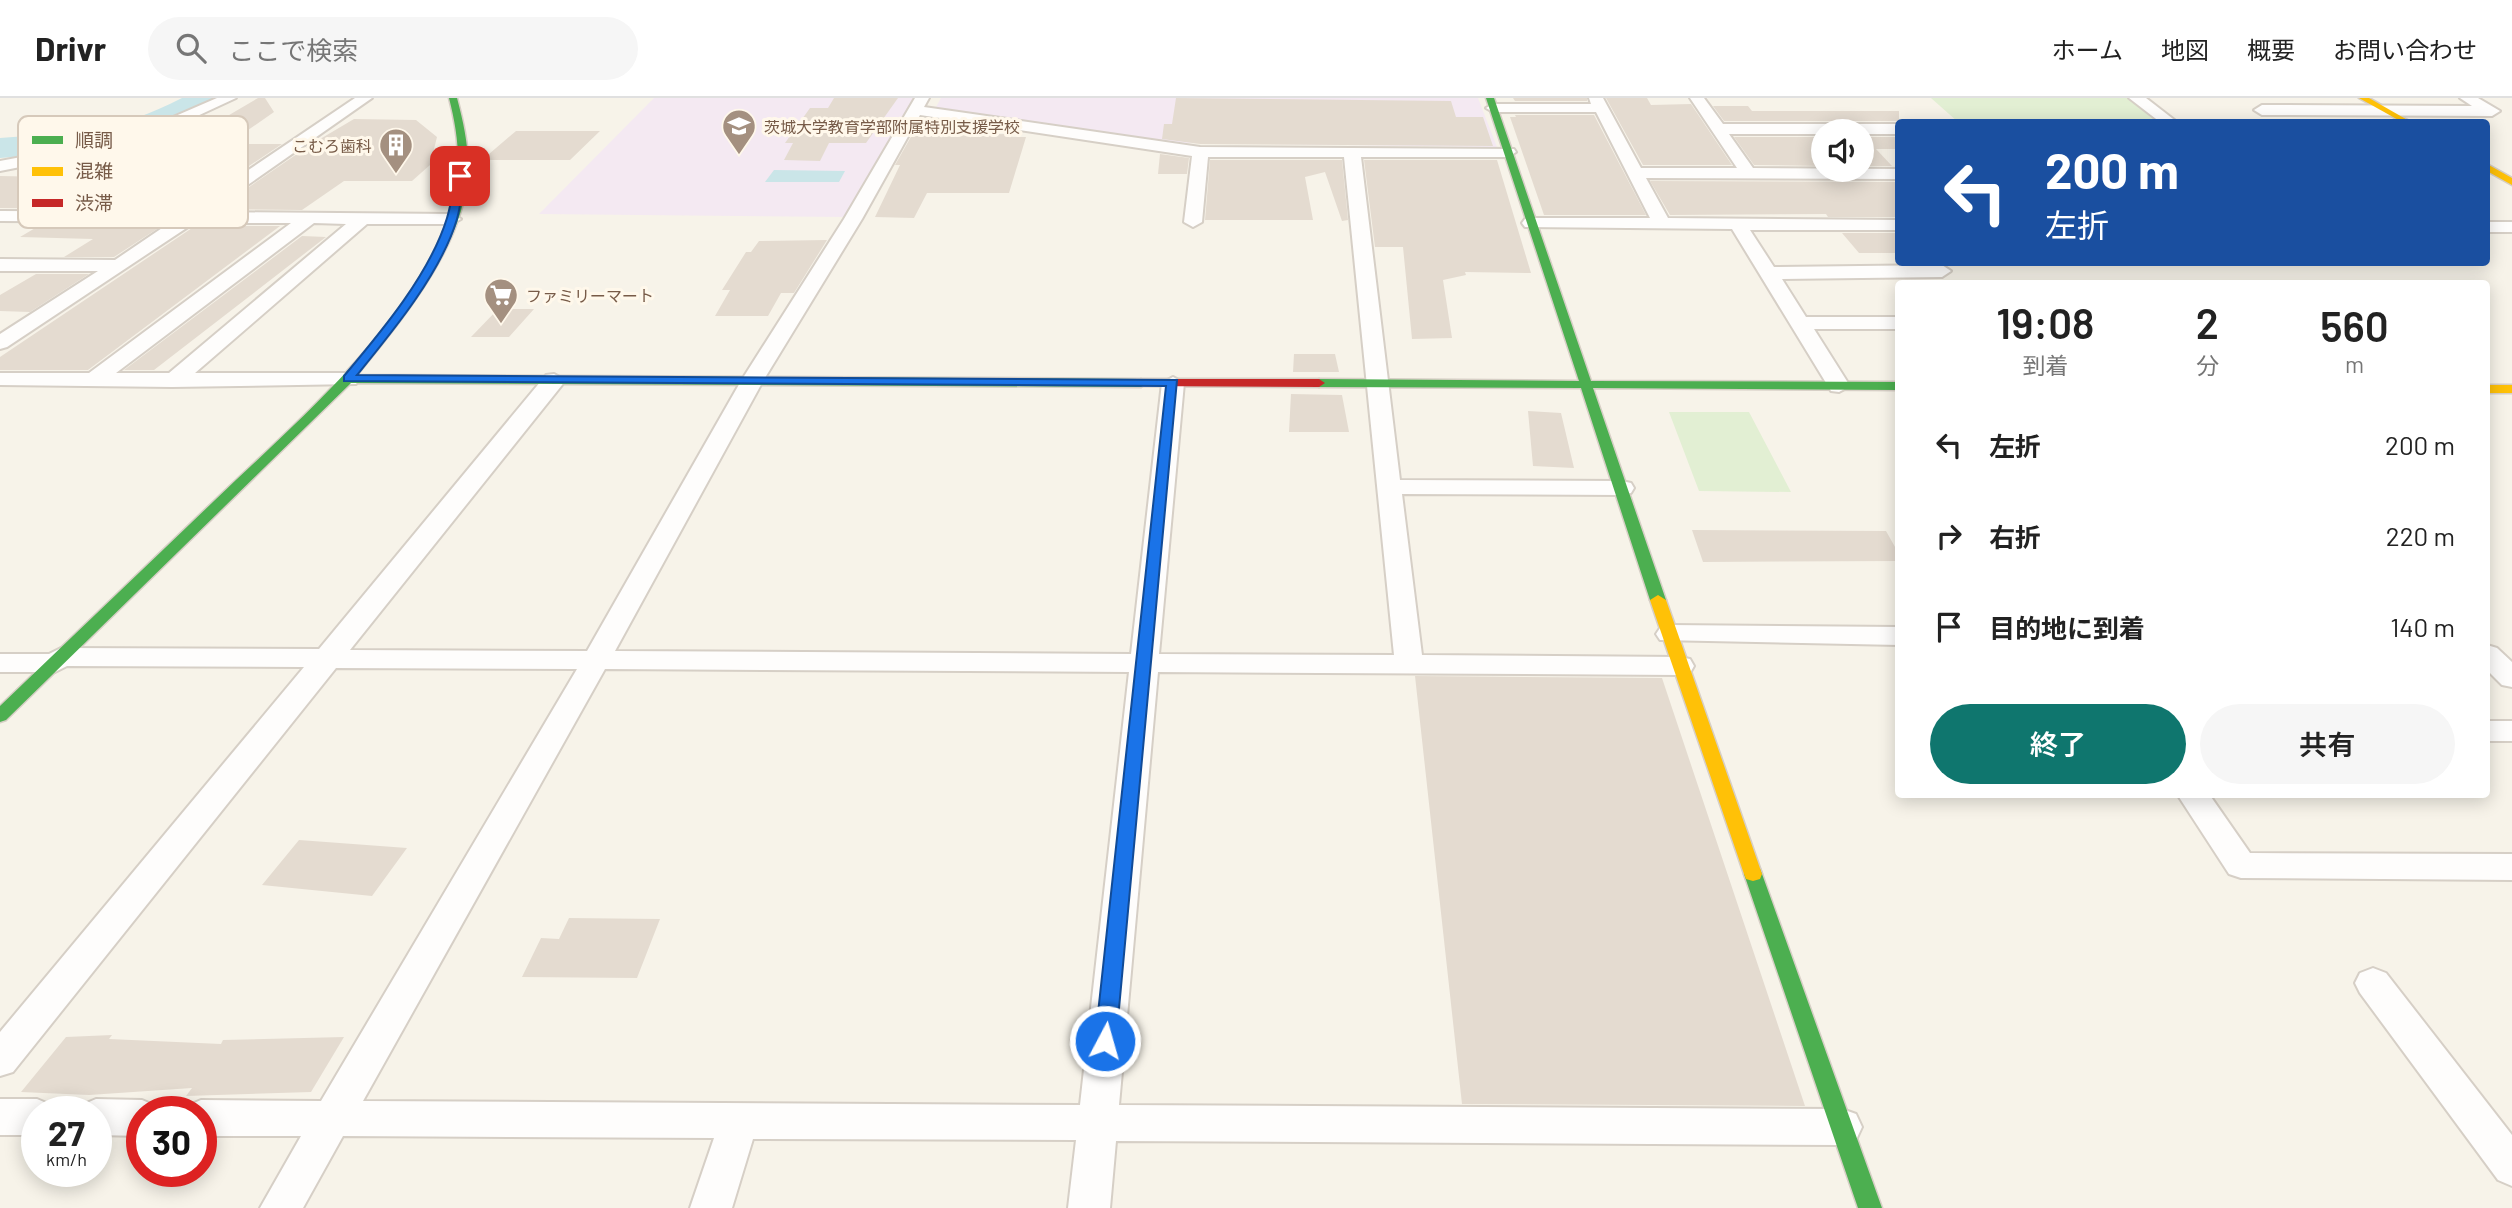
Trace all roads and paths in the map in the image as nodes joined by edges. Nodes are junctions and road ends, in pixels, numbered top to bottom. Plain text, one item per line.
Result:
1 (229, 98) edge
2 (365, 98) edge
3 (453, 98) edge
4 (1697, 98) edge
5 (2136, 98) edge
6 (2363, 98) edge
7 (2467, 98) edge
8 (1491, 103) edge
9 (1599, 103) edge
10 (919, 104) edge
11 (2386, 110) junction
12 (188, 116) edge
13 (2165, 119) edge
14 (2276, 119) edge
15 (2402, 119) edge
16 (1718, 129) junction
17 (1895, 129) edge
18 (1200, 152) junction
19 (1352, 152) junction
20 (1508, 152) junction
21 (18, 163) edge
22 (0, 166) edge
23 (2490, 169) edge
24 (1635, 173) junction
25 (1748, 173) junction
26 (1895, 174) edge
27 (248, 177) edge
28 (2512, 182) edge
29 (0, 216) edge
30 (18, 216) edge
31 (248, 219) edge
32 (452, 219) junction
33 (307, 220) junction
34 (361, 220) junction
35 (1193, 222) dead end
36 (1531, 223) junction
37 (1662, 224) junction
38 (1738, 224) junction
39 (1895, 225) edge
40 (2490, 227) edge
41 (2512, 227) edge
42 (172, 228) edge
43 (0, 265) edge
44 (119, 267) junction
45 (1943, 272) edge
46 (1769, 273) junction
47 (0, 317) edge
48 (39, 317) junction
49 (1802, 323) junction
50 (1895, 323) edge
51 (0, 343) edge
52 (0, 379) edge
53 (348, 379) junction
54 (554, 380) junction
55 (91, 381) junction
56 (172, 381) junction
57 (752, 381) junction
58 (1173, 383) junction
59 (1375, 384) junction
60 (1588, 385) junction
61 (1839, 386) junction
62 (1895, 386) edge
63 (2490, 389) edge
64 (2512, 389) edge
65 (1387, 486) junction
66 (1622, 488) junction
67 (1670, 634) junction
68 (1895, 636) edge
69 (2490, 657) edge
70 (327, 658) junction
71 (58, 660) junction
72 (596, 660) junction
73 (0, 663) edge
74 (1144, 663) junction
75 (1409, 664) junction
76 (1680, 666) junction
77 (2512, 678) edge
78 (0, 716) edge
79 (2490, 731) edge
80 (2512, 731) edge
81 (2195, 798) edge
82 (2512, 867) edge
83 (2373, 983) dead end
84 (0, 1060) edge
85 (0, 1117) edge
86 (21, 1117) edge
87 (217, 1118) edge
88 (332, 1119) junction
89 (739, 1121) junction
90 (1097, 1122) junction
91 (1842, 1127) junction
92 (2512, 1167) edge
93 (281, 1208) edge
94 (711, 1208) edge
95 (1088, 1208) edge
96 (1870, 1208) edge

1 - 12 street
2 - 27 street
3 - 32 street
4 - 16 street
5 - 13 street
6 - 11 street
7 - 11 street
8 - 9 street
8 - 20 street
9 - 24 street
10 - 18 street
10 - 57 street
11 - 14 street
11 - 15 street
16 - 17 street
16 - 25 street
18 - 19 street
18 - 35 street
19 - 20 street
19 - 59 street
20 - 36 street
21 - 22 street
23 - 28 street
24 - 25 street
24 - 37 street
25 - 26 street
29 - 30 street
31 - 33 street
32 - 34 street
32 - 53 street
33 - 34 street
33 - 55 street
34 - 56 street
36 - 37 street
36 - 60 street
37 - 38 street
38 - 39 street
38 - 46 street
40 - 41 street
42 - 44 street
43 - 44 street
44 - 48 street
45 - 46 street
46 - 49 street
47 - 48 street
48 - 51 street
49 - 50 street
49 - 61 street
52 - 55 street
53 - 54 street
53 - 56 street
53 - 71 street
54 - 57 street
54 - 70 street
55 - 56 street
57 - 58 street
57 - 72 street
58 - 59 street
58 - 74 street
59 - 60 street
59 - 65 street
60 - 61 street
60 - 66 street
61 - 62 street
63 - 64 street
65 - 66 street
65 - 75 street
66 - 67 street
67 - 68 street
67 - 76 street
69 - 77 street
70 - 71 street
70 - 72 street
70 - 84 street
71 - 73 street
71 - 78 street
72 - 74 street
72 - 88 street
74 - 75 street
74 - 90 street
75 - 76 street
76 - 91 street
79 - 80 street
81 - 82 street
83 - 92 street
85 - 86 street
87 - 88 street
88 - 89 street
88 - 93 street
89 - 90 street
89 - 94 street
90 - 91 street
90 - 95 street
91 - 96 street

